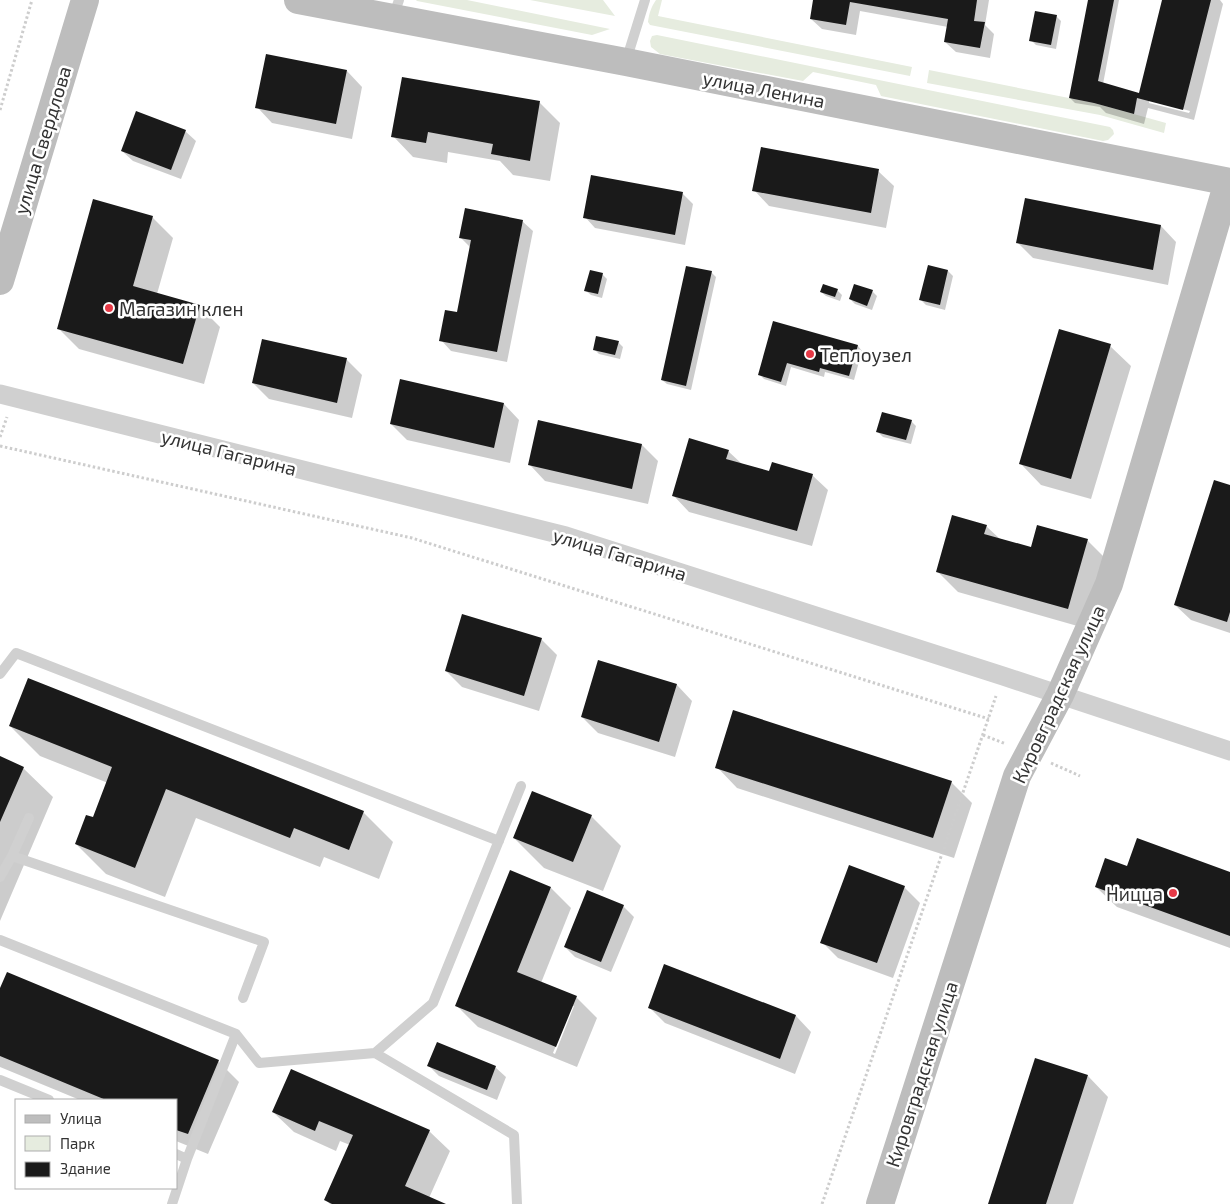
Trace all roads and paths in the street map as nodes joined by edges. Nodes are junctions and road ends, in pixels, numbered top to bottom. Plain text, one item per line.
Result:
1 (32, 0) edge
2 (85, 0) edge
3 (298, 0) edge
4 (645, 0) edge
5 (396, 9) edge
6 (626, 62) junction
7 (0, 110) edge
8 (1229, 182) edge
9 (0, 281) edge
10 (0, 394) edge
11 (0, 446) edge
12 (0, 674) edge
13 (1003, 676) junction
14 (1060, 695) junction
15 (988, 719) junction
16 (1230, 751) edge
17 (521, 786) dead end
18 (29, 818) dead end
19 (499, 841) junction
20 (12, 856) junction
21 (0, 877) edge
22 (0, 940) edge
23 (243, 998) dead end
24 (236, 1034) junction
25 (375, 1053) junction
26 (0, 1080) edge
27 (47, 1099) edge
28 (178, 1155) edge
29 (187, 1159) junction
30 (178, 1186) edge
31 (177, 1189) edge
32 (172, 1204) edge
33 (518, 1204) edge
34 (822, 1204) edge
35 (880, 1204) edge

1 - 7 path
2 - 9 main road, улица Свердлова
3 - 5 main road, улица Ленина
4 - 6 lane
5 - 6 main road, улица Ленина
6 - 8 main road, улица Ленина
8 - 14 main road, Кировградская улица
10 - 13 street, улица Гагарина
11 - 15 path
12 - 19 lane
13 - 14 street, улица Гагарина
13 - 15 path
14 - 16 street, улица Гагарина
14 - 35 main road, Кировградская улица
15 - 34 path
17 - 19 lane
18 - 20 lane
19 - 25 lane
20 - 21 lane
20 - 23 lane
22 - 24 lane
24 - 25 lane
24 - 29 lane
25 - 33 lane
26 - 27 lane
28 - 29 lane
29 - 30 lane
31 - 32 lane

